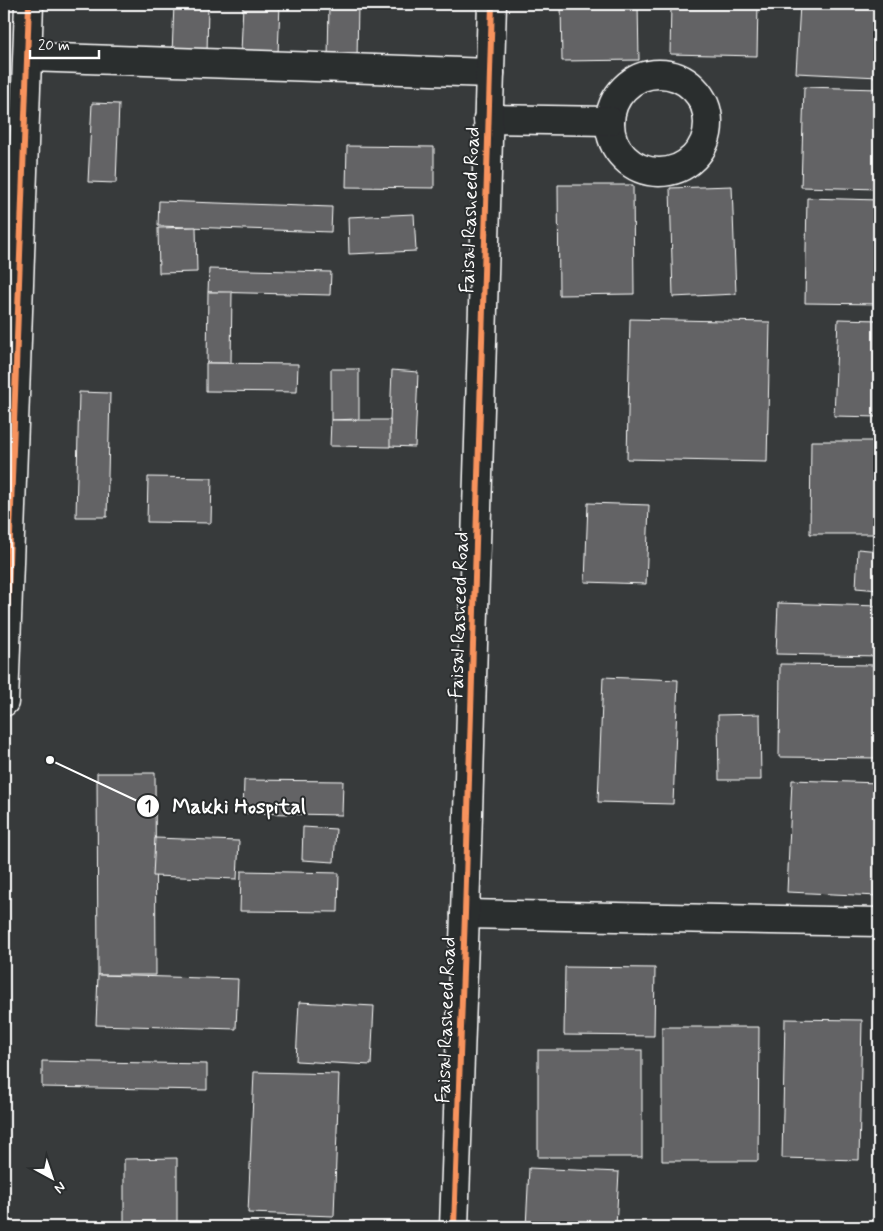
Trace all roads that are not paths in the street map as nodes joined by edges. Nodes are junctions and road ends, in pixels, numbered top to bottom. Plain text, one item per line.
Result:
1 (29, 4) edge
2 (492, 4) edge
3 (28, 57) junction
4 (490, 73) junction
5 (488, 119) junction
6 (610, 122) dead end
7 (4, 702) edge
8 (465, 914) junction
9 (879, 922) edge
10 (454, 1227) edge

1 - 3 street
2 - 4 street, Faisal Rasheed Road
3 - 4 street
3 - 7 street
4 - 5 street, Faisal Rasheed Road
5 - 6 street
5 - 8 street, Faisal Rasheed Road
8 - 9 street
8 - 10 street, Faisal Rasheed Road

